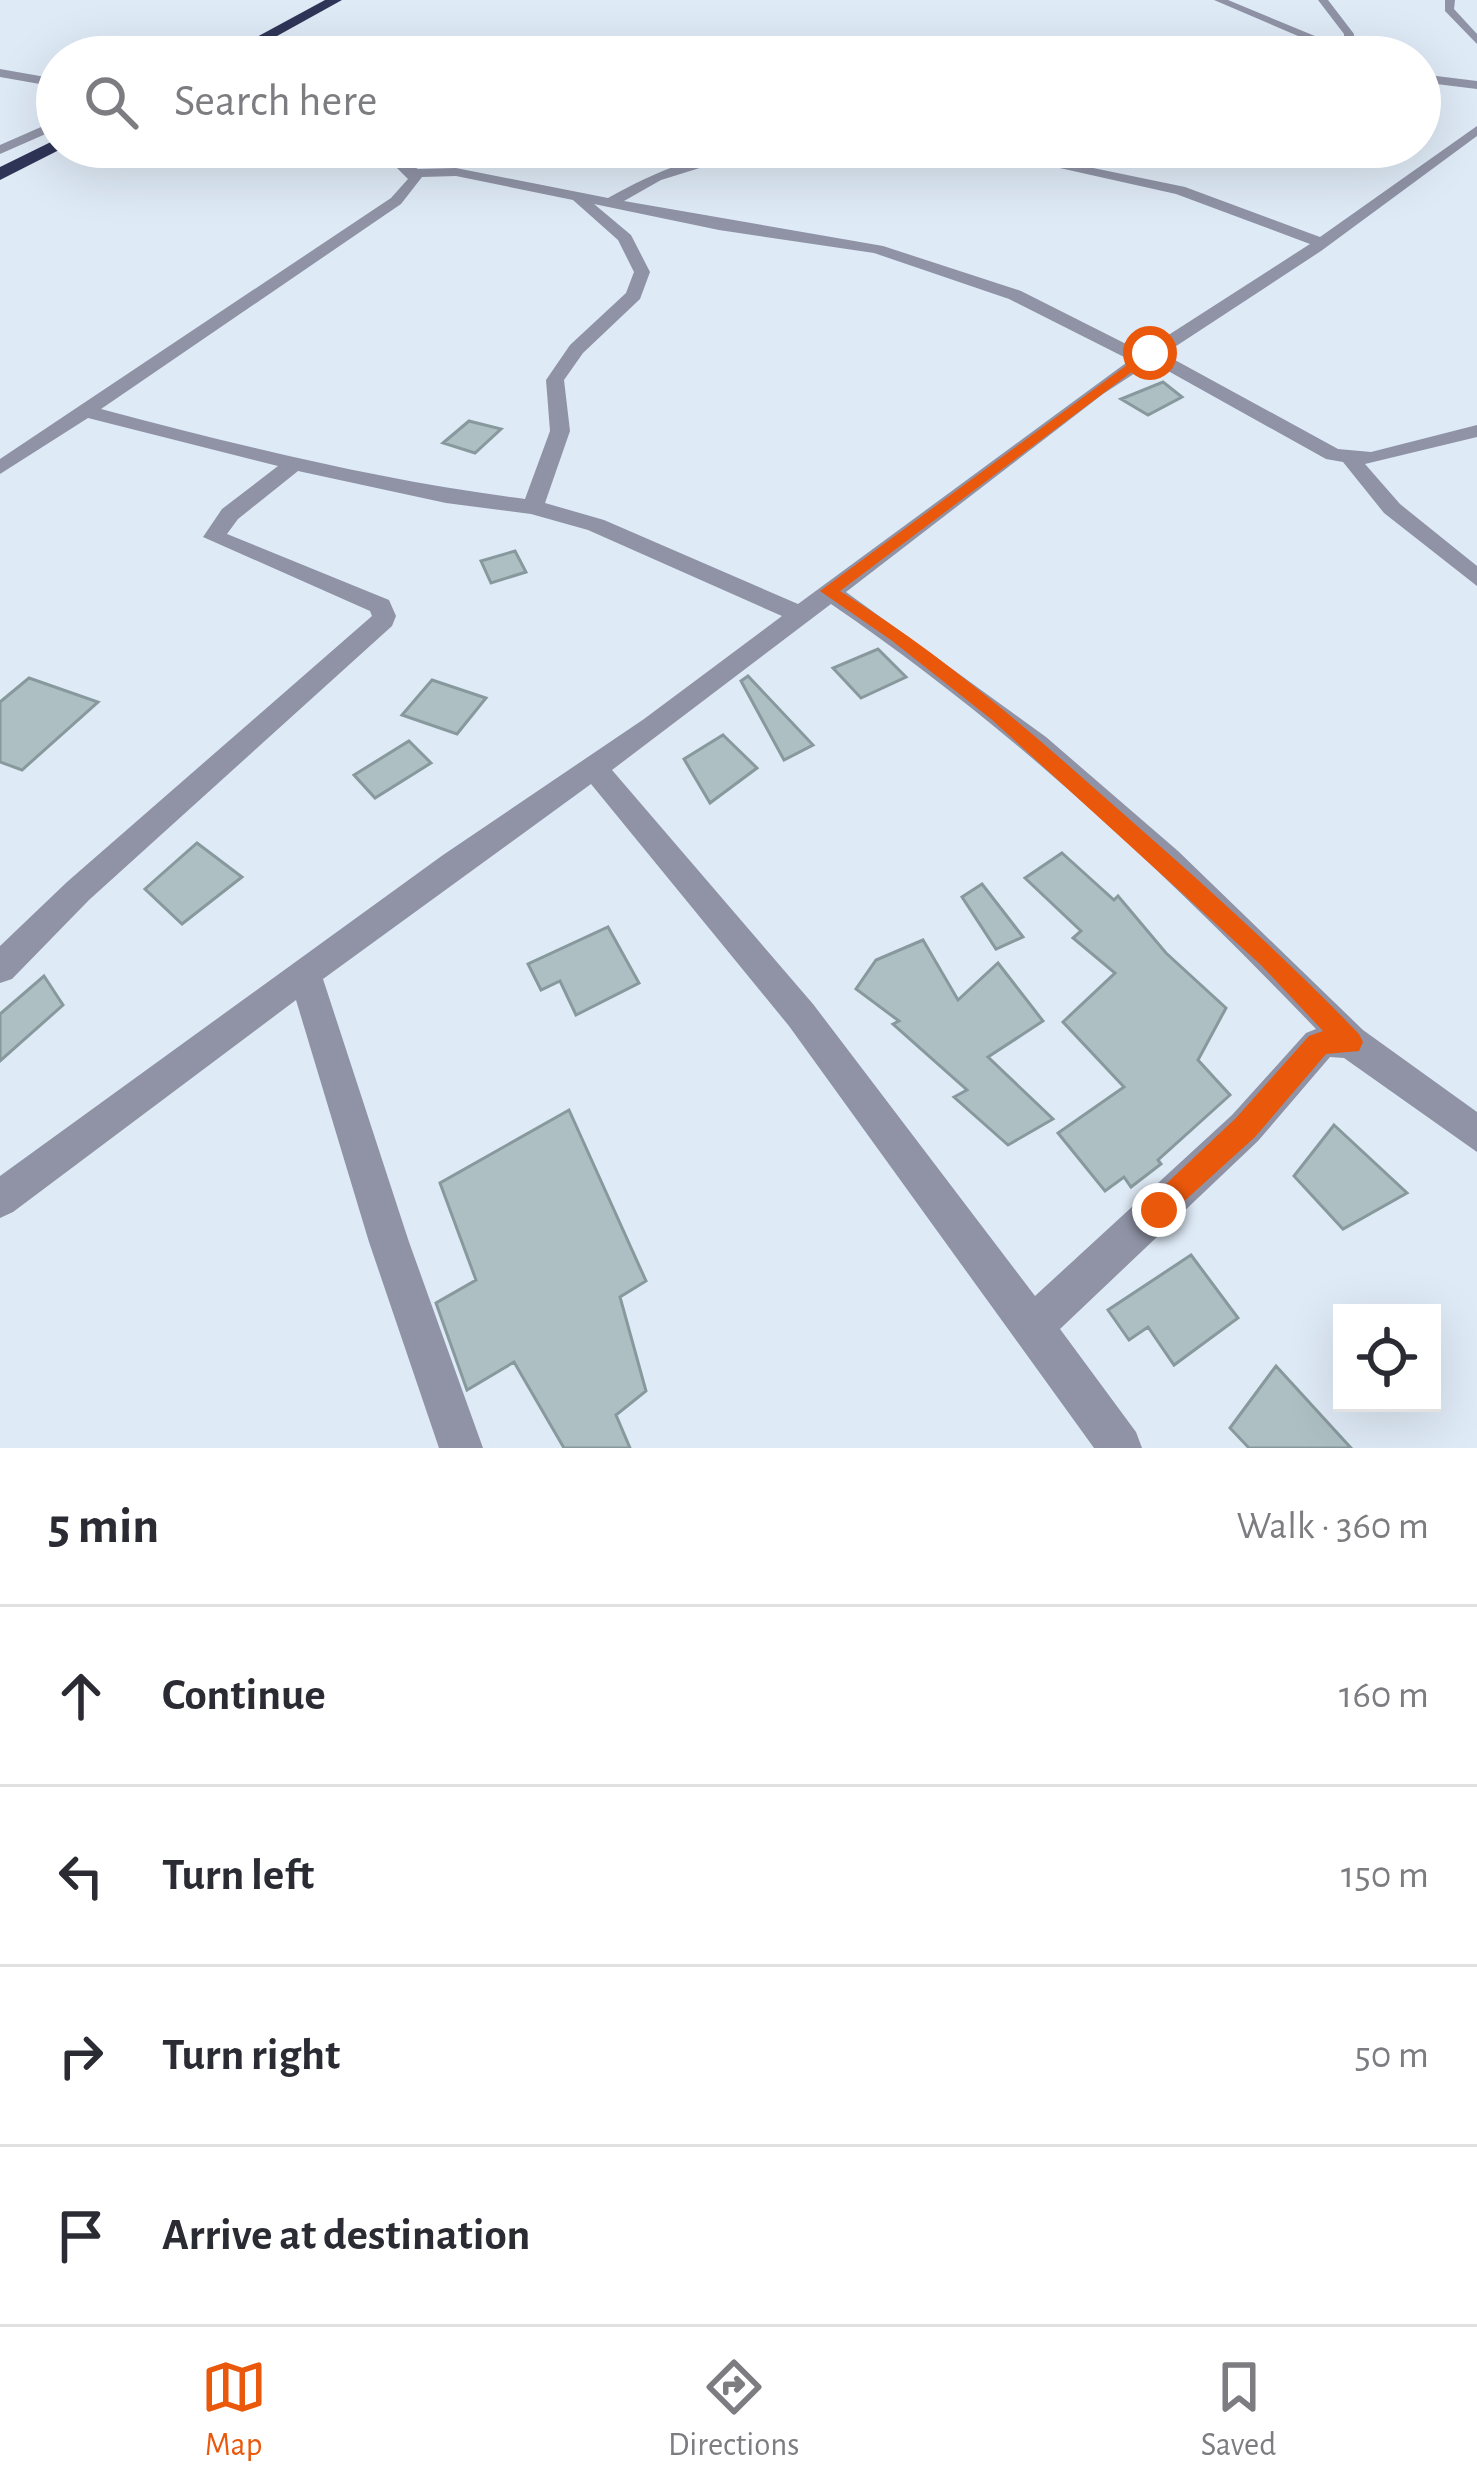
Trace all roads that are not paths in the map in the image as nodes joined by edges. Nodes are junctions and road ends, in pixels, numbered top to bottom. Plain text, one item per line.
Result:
1 (335, 0) edge
2 (1220, 0) edge
3 (1323, 0) edge
4 (1450, 0) edge
5 (268, 36) edge
6 (1306, 36) edge
7 (1349, 36) edge
8 (1477, 41) edge
9 (0, 73) edge
10 (36, 79) edge
11 (1441, 81) edge
12 (1477, 85) edge
13 (1477, 130) edge
14 (36, 134) edge
15 (0, 150) edge
16 (36, 155) edge
17 (1441, 156) edge
18 (401, 168) edge
19 (690, 168) edge
20 (1074, 168) edge
21 (1425, 168) edge
22 (415, 173) junction
23 (0, 174) edge
24 (577, 198) junction
25 (608, 204) junction
26 (1322, 243) junction
27 (1146, 356) junction
28 (86, 411) junction
29 (1477, 431) edge
30 (1351, 459) junction
31 (295, 464) junction
32 (0, 468) edge
33 (533, 507) junction
34 (1477, 578) edge
35 (828, 591) junction
36 (798, 614) junction
37 (593, 768) junction
38 (0, 968) edge
39 (305, 974) junction
40 (1351, 1042) junction
41 (1477, 1134) edge
42 (0, 1199) edge
43 (1033, 1326) junction
44 (461, 1448) edge
45 (1120, 1448) edge

1 - 5 highway
2 - 6 street
3 - 7 street
4 - 8 street
9 - 10 street
11 - 12 street
13 - 17 street
14 - 15 street
16 - 23 highway
18 - 22 street
19 - 25 street
20 - 26 street
21 - 26 street
22 - 24 street
22 - 28 street
24 - 25 street
24 - 33 street
25 - 27 street
26 - 27 street
27 - 30 street
27 - 35 street
28 - 31 street
28 - 32 street
29 - 30 street
30 - 34 street
31 - 33 street
31 - 38 street
33 - 36 street
35 - 36 street
35 - 40 street
36 - 37 street
37 - 39 street
37 - 43 street
39 - 42 street
39 - 44 street
40 - 41 street
40 - 43 street
43 - 45 street

